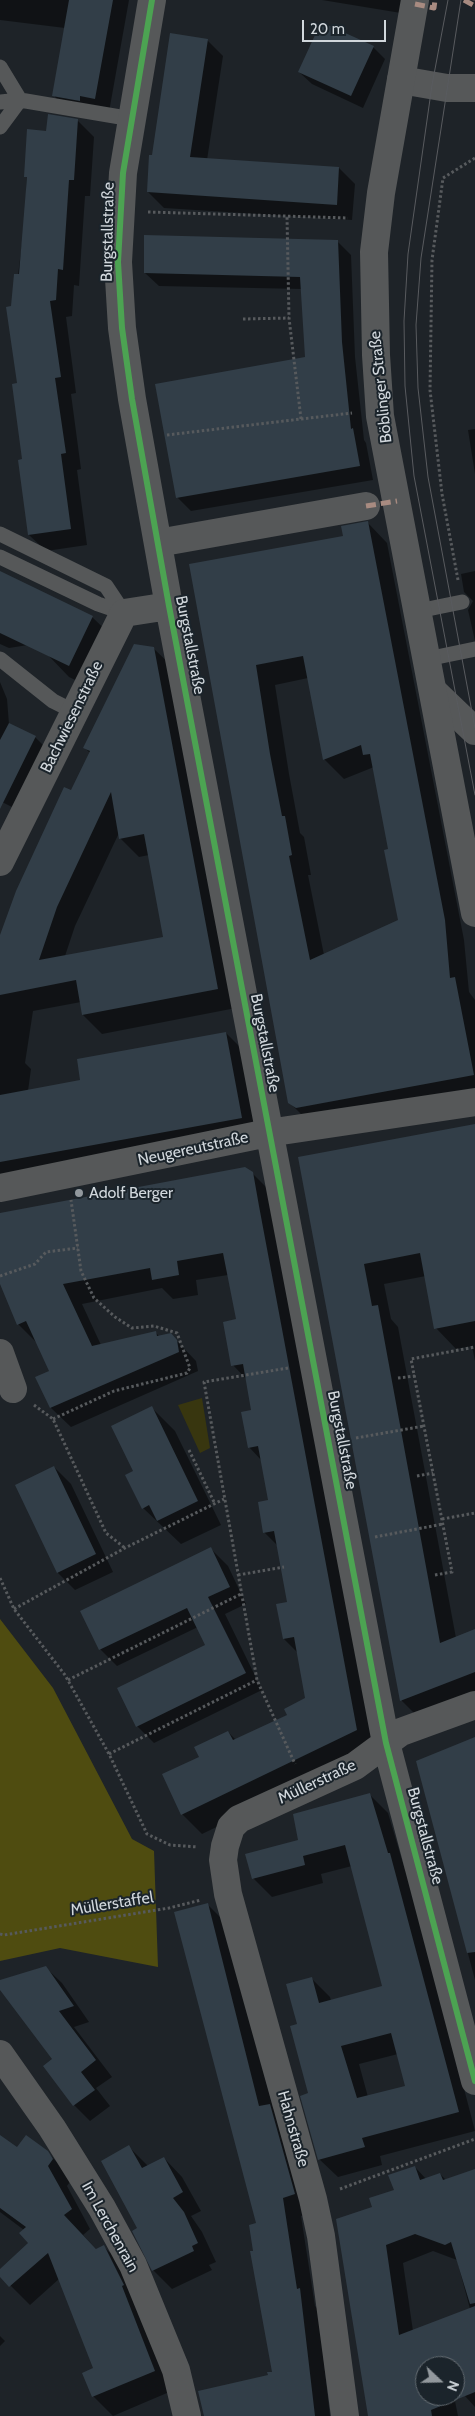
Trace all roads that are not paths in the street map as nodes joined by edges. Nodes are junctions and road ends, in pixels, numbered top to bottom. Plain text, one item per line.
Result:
1 (152, 0) edge
2 (415, 0) edge
3 (0, 67) edge
4 (401, 80) junction
5 (475, 88) edge
6 (20, 100) junction
7 (0, 102) edge
8 (132, 118) junction
9 (0, 127) edge
10 (366, 506) dead end
11 (0, 534) edge
12 (158, 543) junction
13 (0, 557) edge
14 (462, 602) road end
15 (169, 606) junction
16 (418, 611) junction
17 (124, 613) junction
18 (475, 649) edge
19 (427, 659) junction
20 (0, 660) edge
21 (434, 692) junction
22 (75, 712) junction
23 (475, 731) edge
24 (0, 862) edge
25 (475, 913) edge
26 (475, 1102) edge
27 (268, 1133) junction
28 (0, 1188) edge
29 (0, 1353) edge
30 (13, 1390) road end
31 (475, 1705) edge
32 (386, 1743) junction
33 (225, 1846) joint
34 (0, 2054) edge
35 (475, 2081) edge
36 (187, 2416) edge
37 (345, 2416) edge

1 - 8 street, Burgstallstraße
2 - 4 street, Böblinger Straße
3 - 6 lane
4 - 5 street
4 - 16 street, Böblinger Straße
6 - 7 lane
6 - 8 lane
6 - 9 lane
8 - 12 street, Burgstallstraße
10 - 12 street
11 - 17 lane
12 - 15 street, Burgstallstraße
13 - 17 lane
14 - 16 lane
15 - 17 street
15 - 27 street, Burgstallstraße
16 - 19 street, Böblinger Straße
17 - 22 street, Bachwiesenstraße
18 - 19 lane
19 - 21 street, Böblinger Straße
20 - 22 lane
21 - 23 street
21 - 25 street, Böblinger Straße
22 - 24 street, Bachwiesenstraße
26 - 27 street, Neugereutstraße
27 - 28 street, Neugereutstraße
27 - 32 street, Burgstallstraße
29 - 30 street
31 - 32 street, Müllerstraße
32 - 33 street, Müllerstraße
32 - 35 street, Burgstallstraße
33 - 37 street, Hahnstraße
34 - 36 street, Im Lerchenrain

